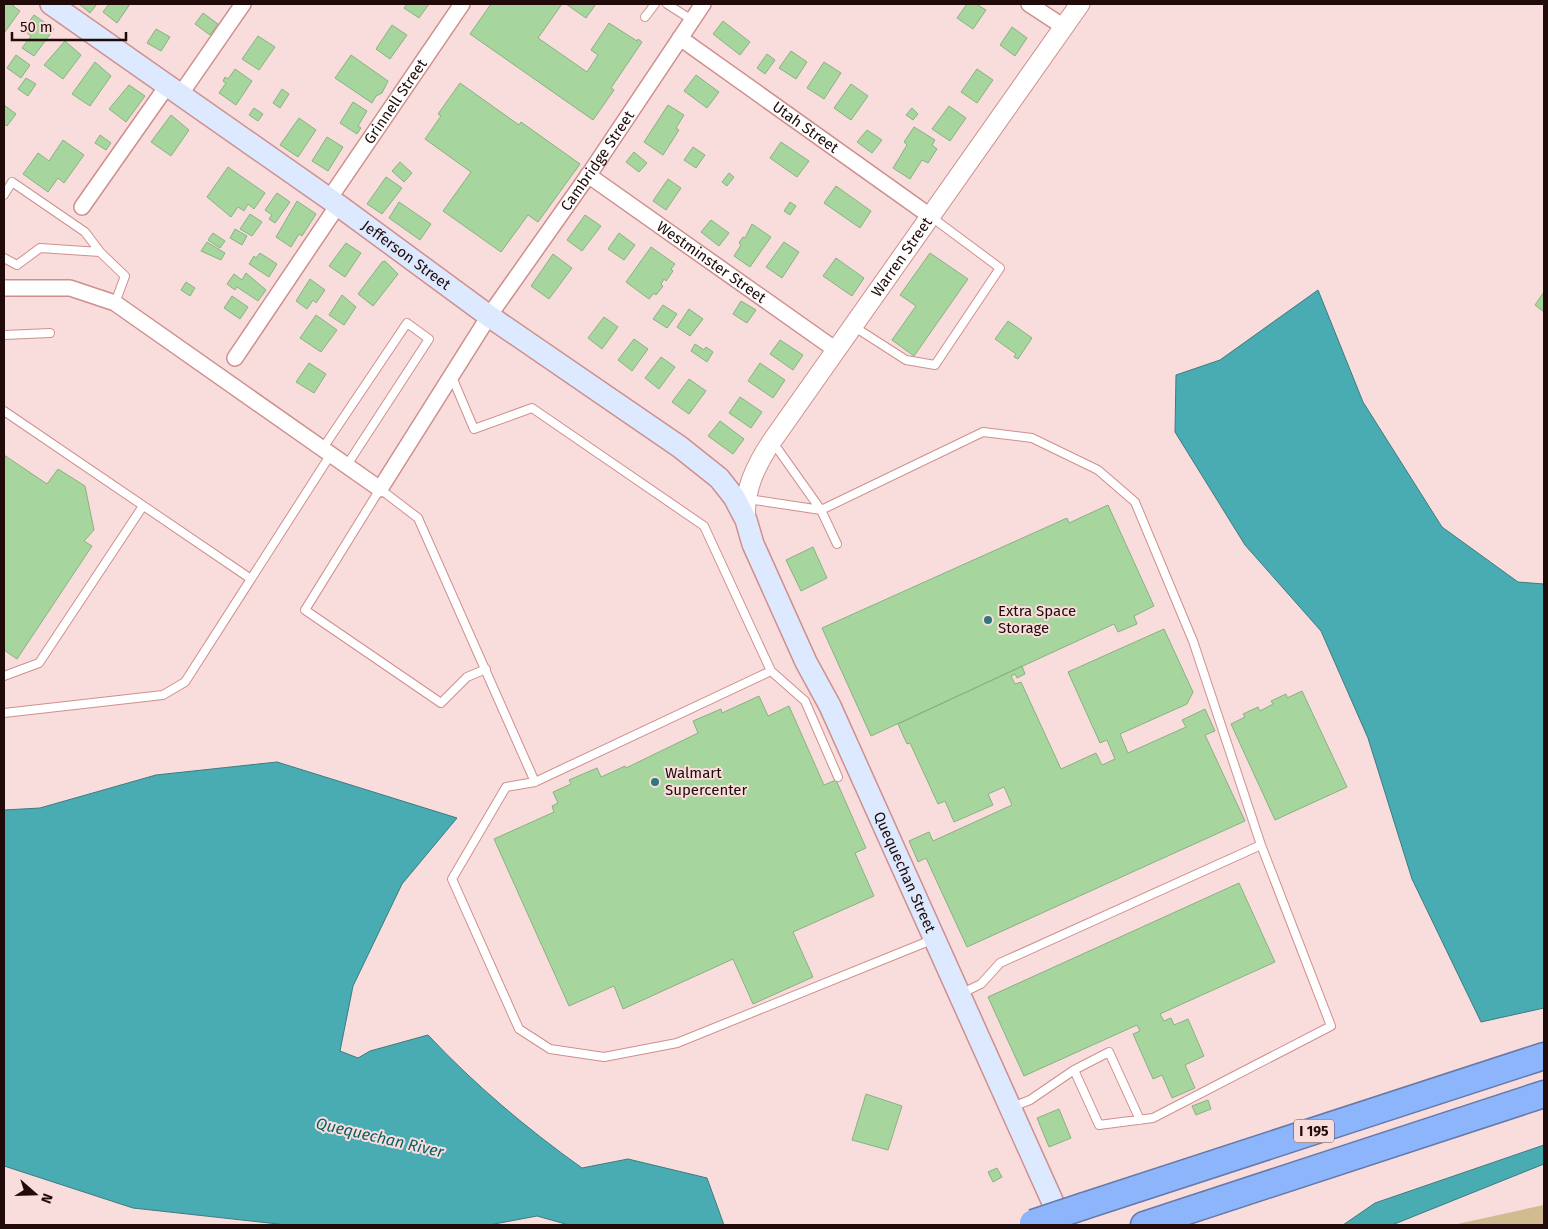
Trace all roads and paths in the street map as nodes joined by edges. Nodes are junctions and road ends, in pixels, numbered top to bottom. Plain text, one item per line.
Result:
1 (51, 4) edge
2 (243, 4) edge
3 (462, 4) edge
4 (655, 4) edge
5 (667, 4) edge
6 (703, 4) edge
7 (1029, 4) edge
8 (1080, 4) edge
9 (645, 17) dead end
10 (692, 20) junction
11 (1064, 26) junction
12 (680, 38) junction
13 (174, 91) junction
14 (588, 175) junction
15 (4, 195) edge
16 (333, 202) junction
17 (82, 207) dead end
18 (930, 216) junction
19 (100, 252) junction
20 (4, 258) edge
21 (4, 288) edge
22 (115, 304) junction
23 (489, 316) junction
24 (853, 325) junction
25 (50, 333) dead end
26 (4, 335) edge
27 (836, 350) junction
28 (234, 358) dead end
29 (451, 376) junction
30 (4, 411) edge
31 (772, 440) junction
32 (327, 451) junction
33 (347, 466) junction
34 (380, 489) junction
35 (746, 498) junction
36 (143, 506) junction
37 (821, 510) junction
38 (746, 520) junction
39 (837, 544) dead end
40 (251, 579) junction
41 (486, 669) junction
42 (771, 671) junction
43 (4, 676) edge
44 (4, 713) edge
45 (838, 777) dead end
46 (535, 782) junction
47 (1261, 845) junction
48 (935, 938) junction
49 (960, 994) junction
50 (1544, 1056) edge
51 (1074, 1070) junction
52 (1544, 1094) edge
53 (1011, 1108) junction
54 (1140, 1120) junction
55 (1240, 1194) junction
56 (1030, 1224) edge
57 (1063, 1225) edge
58 (1144, 1225) edge
59 (1165, 1225) edge

1 - 13 main road, Jefferson Street
2 - 13 street
3 - 16 street, Grinnell Street
4 - 9 lane
5 - 10 lane
6 - 10 street, Cambridge Street
7 - 11 street
8 - 11 street, Warren Street
10 - 12 street, Cambridge Street
11 - 18 street, Warren Street
12 - 14 street, Cambridge Street
12 - 18 street, Utah Street
13 - 16 main road, Jefferson Street
13 - 17 street
14 - 23 street, Cambridge Street
14 - 27 street, Westminster Street
15 - 19 lane
16 - 23 main road, Jefferson Street
16 - 28 street, Grinnell Street
18 - 24 street, Warren Street
18 - 24 lane
19 - 20 lane
19 - 22 lane
21 - 22 street
22 - 32 street
23 - 29 street, Cambridge Street
23 - 38 main road, Jefferson Street
24 - 27 street, Warren Street
25 - 26 lane
27 - 31 street, Warren Street
29 - 34 street, Cambridge Street
29 - 42 lane
30 - 36 lane
31 - 35 street, Warren Street
31 - 37 lane
32 - 33 street
32 - 33 lane
32 - 40 lane
33 - 34 street
34 - 41 lane
34 - 41 lane
35 - 37 lane
35 - 38 street, Warren Street
36 - 40 lane
36 - 43 lane
37 - 39 lane
37 - 47 lane
38 - 48 main road, Quequechan Street
40 - 44 lane
41 - 46 lane
42 - 45 lane
42 - 46 lane
46 - 48 lane
47 - 49 lane
47 - 54 lane
48 - 49 main road, Quequechan Street
49 - 53 main road, Quequechan Street
50 - 56 highway, I 195, bridge
51 - 53 lane
51 - 54 lane
51 - 54 lane
52 - 55 highway, I 195
53 - 57 main road, Quequechan Street
55 - 58 highway, I 195
55 - 59 highway

